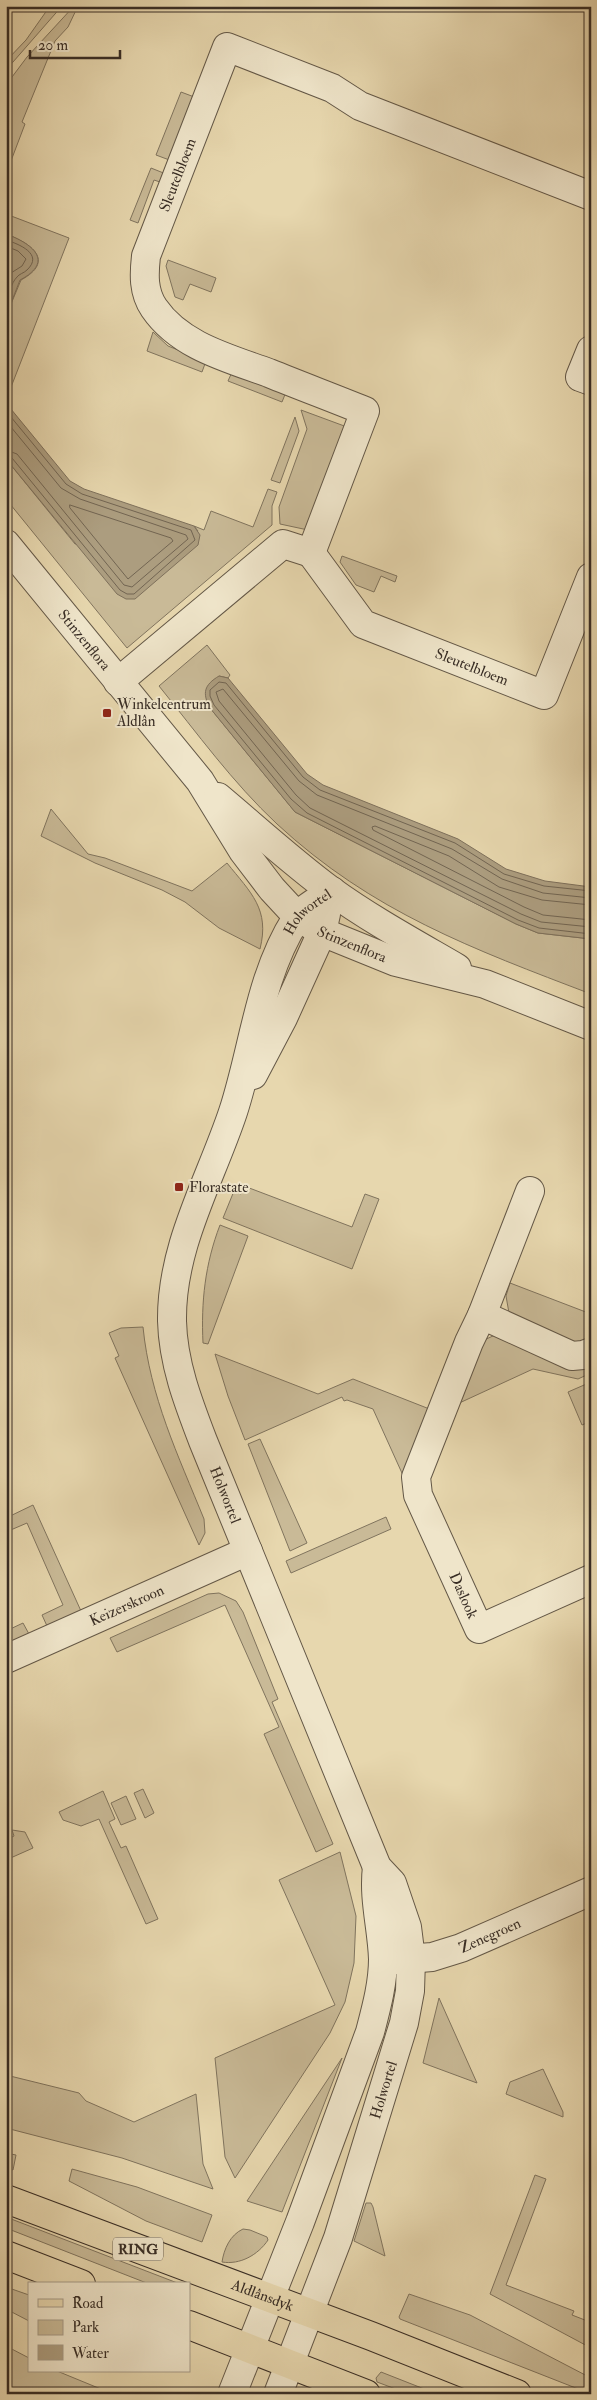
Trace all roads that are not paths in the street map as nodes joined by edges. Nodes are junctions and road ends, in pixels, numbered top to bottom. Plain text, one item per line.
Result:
1 (591, 196) edge
2 (591, 350) edge
3 (591, 381) edge
4 (6, 544) edge
5 (311, 553) junction
6 (591, 577) edge
7 (118, 682) junction
8 (200, 781) junction
9 (332, 891) junction
10 (297, 916) junction
11 (322, 932) junction
12 (485, 984) junction
13 (591, 1026) edge
14 (233, 1111) junction
15 (530, 1191) dead end
16 (482, 1315) junction
17 (591, 1352) edge
18 (248, 1551) junction
19 (591, 1579) edge
20 (6, 1659) edge
21 (377, 1867) junction
22 (591, 1890) edge
23 (411, 1959) junction
24 (383, 1961) junction
25 (6, 2198) edge
26 (6, 2255) edge
27 (76, 2282) edge
28 (270, 2298) junction
29 (309, 2313) junction
30 (190, 2325) edge
31 (249, 2349) junction
32 (289, 2364) junction
33 (232, 2394) edge
34 (278, 2394) edge
35 (366, 2394) edge
36 (516, 2394) edge

1 - 5 street, Sleutelbloem
2 - 3 street
4 - 7 street, Stinzenflora
5 - 6 street, Sleutelbloem
5 - 7 street
7 - 8 street, Stinzenflora
8 - 9 street, Stinzenflora
8 - 10 street, Stinzenflora
9 - 10 street, Holwortel
9 - 11 street, Holwortel
9 - 12 street, Stinzenflora
10 - 11 street, Stinzenflora
10 - 14 street, Holwortel
11 - 12 street, Stinzenflora
11 - 14 street, Holwortel
12 - 13 street, Stinzenflora
14 - 18 street, Holwortel
15 - 16 street
16 - 17 street
16 - 19 street, Daslook
18 - 20 street, Keizerskroon
18 - 21 street, Holwortel
21 - 23 street, Holwortel
21 - 24 street, Holwortel
22 - 23 street, Zenegroen
23 - 24 street, Zenegroen
23 - 29 street, Holwortel
24 - 28 street, Holwortel
25 - 28 main road, Aldlânsdyk / RING
26 - 27 main road
28 - 29 main road, Aldlânsdyk / RING
28 - 31 street, Holwortel
29 - 32 street, Holwortel
29 - 36 main road, Aldlânsdyk / RING
30 - 31 main road
31 - 32 main road
31 - 33 street, Holwortel
32 - 34 street, Holwortel
32 - 35 main road

